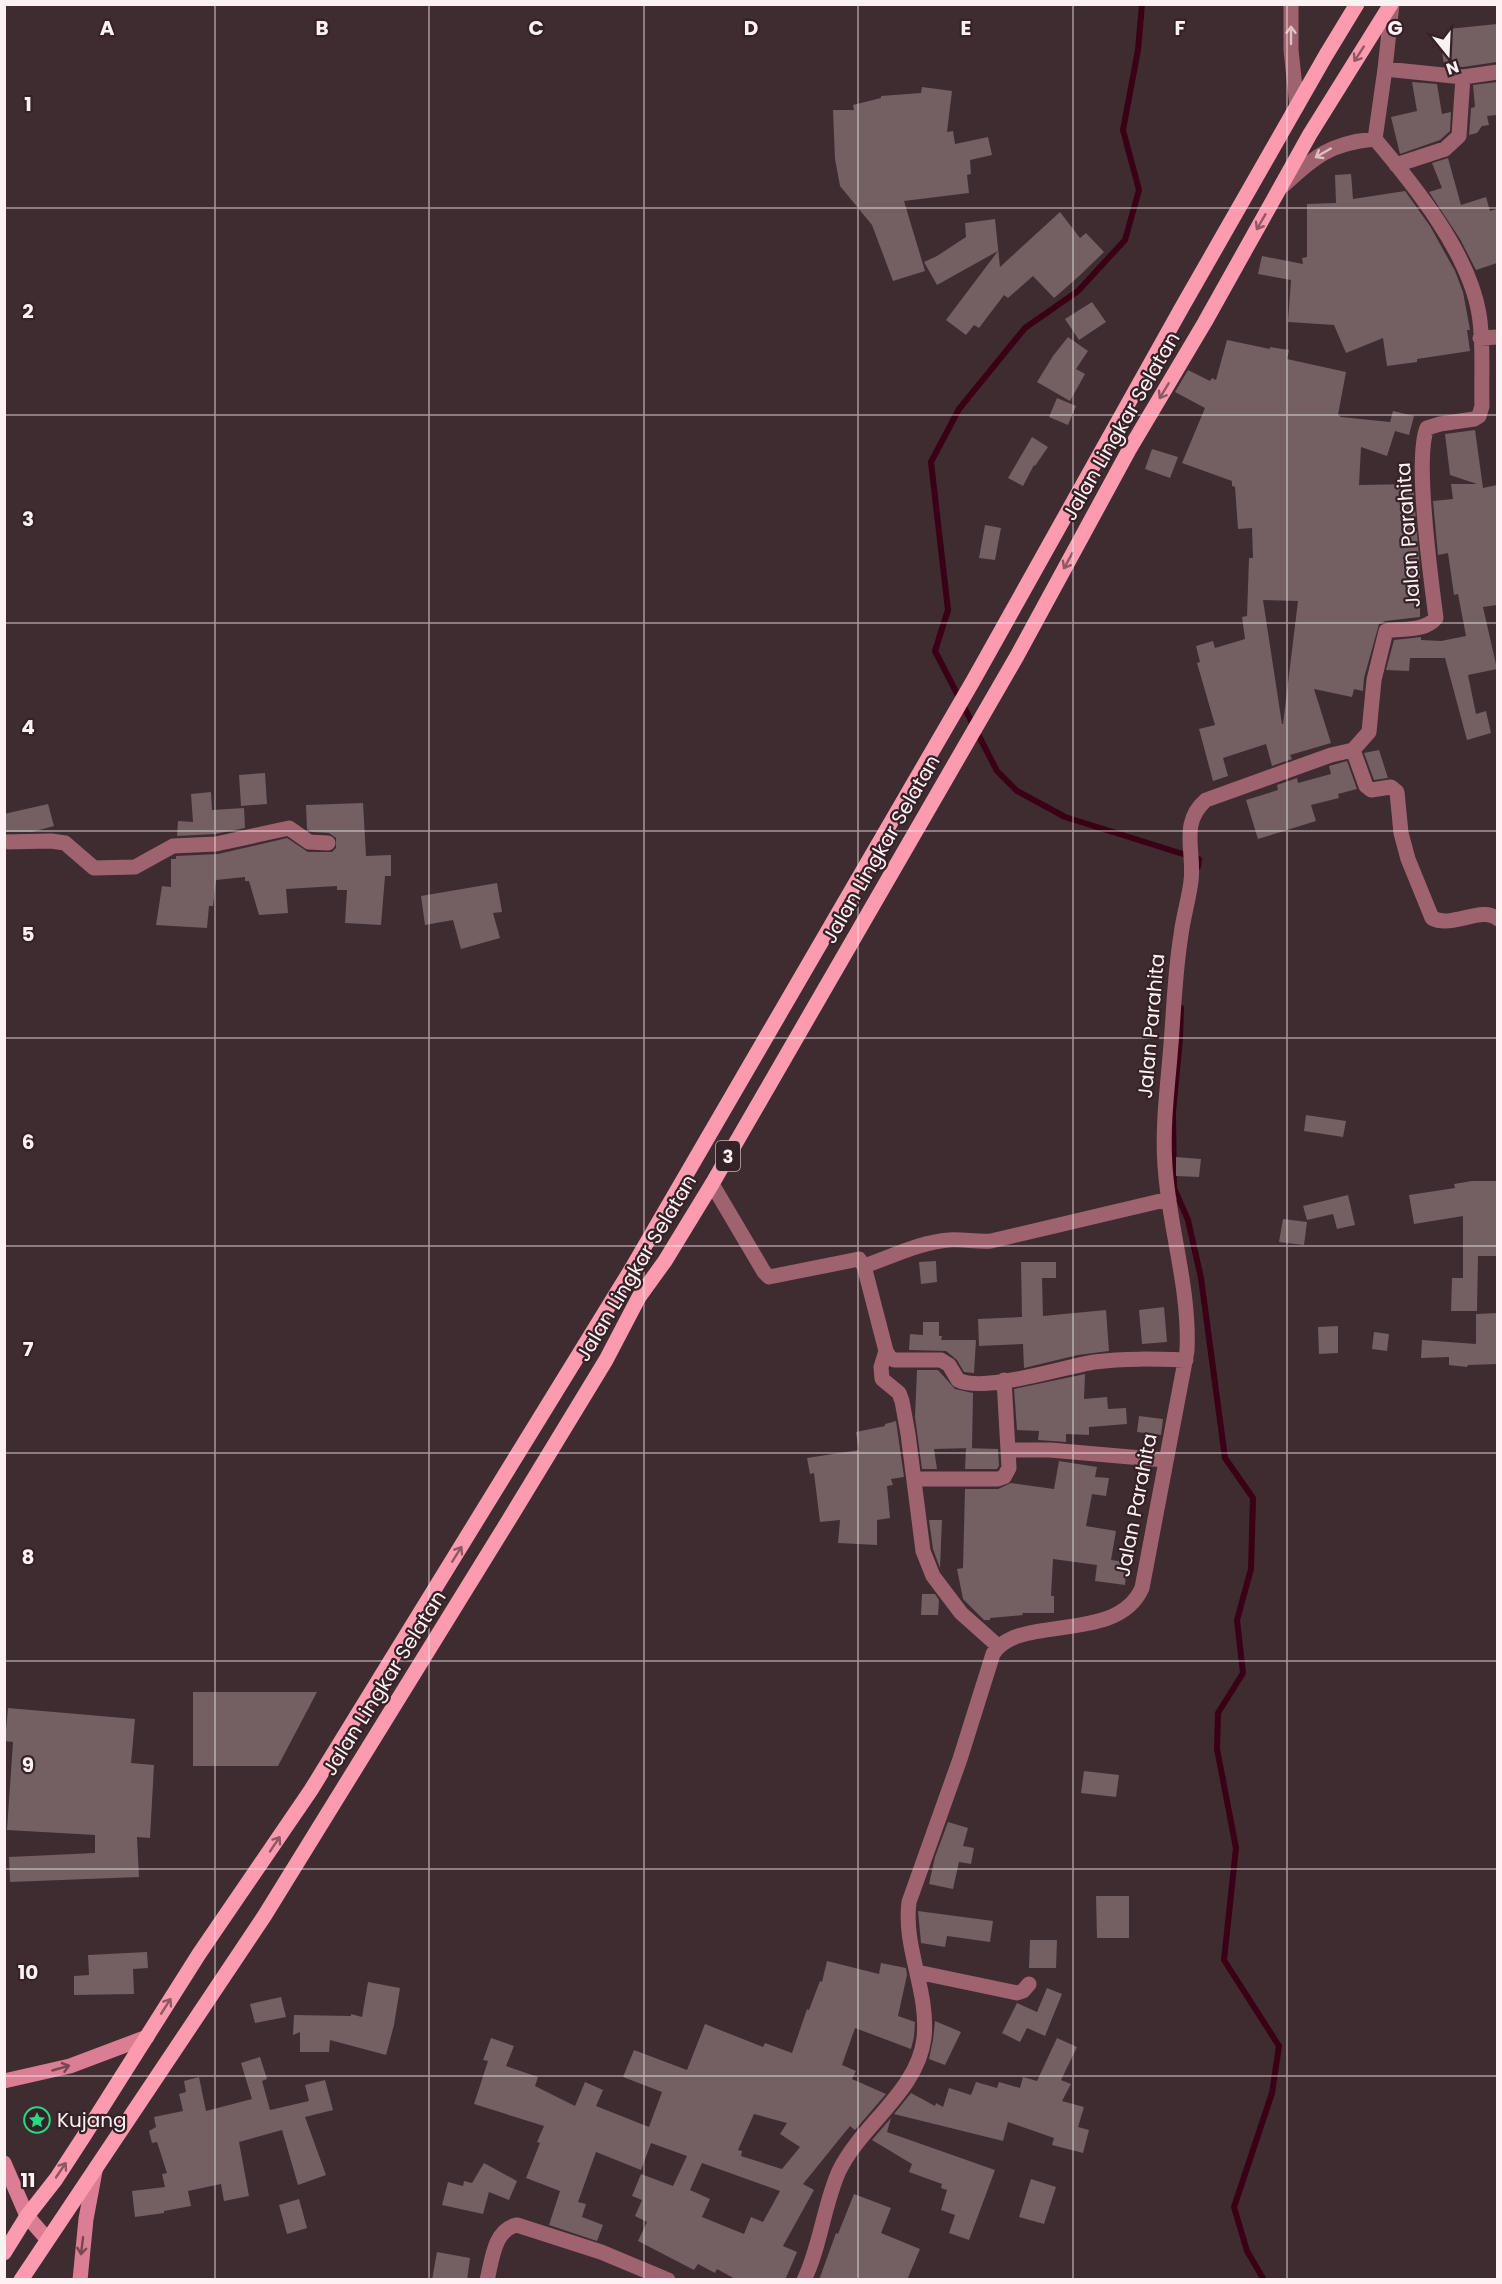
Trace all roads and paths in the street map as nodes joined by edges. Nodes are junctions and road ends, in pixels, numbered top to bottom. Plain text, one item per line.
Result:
1 (1291, 4) edge
2 (1357, 4) edge
3 (1391, 4) edge
4 (1385, 69) junction
5 (1497, 72) edge
6 (1463, 76) junction
7 (1297, 106) junction
8 (1375, 140) junction
9 (1396, 165) junction
10 (1281, 188) junction
11 (1497, 337) edge
12 (1480, 338) junction
13 (1353, 750) junction
14 (4, 842) edge
15 (328, 843) dead end
16 (1497, 919) edge
17 (689, 1170) junction
18 (712, 1184) junction
19 (1169, 1199) junction
20 (864, 1266) junction
21 (886, 1351) junction
22 (1186, 1360) junction
23 (1004, 1380) junction
24 (1008, 1450) junction
25 (1165, 1460) junction
26 (914, 1479) junction
27 (998, 1646) junction
28 (917, 1972) junction
29 (1029, 1984) dead end
30 (147, 2037) junction
31 (4, 2081) edge
32 (4, 2163) edge
33 (95, 2171) junction
34 (27, 2216) junction
35 (47, 2239) junction
36 (4, 2253) edge
37 (21, 2280) edge
38 (80, 2280) edge
39 (487, 2280) edge
40 (668, 2280) edge
41 (804, 2280) edge

7 -> 1 street
2 - 7 main road, Jalan Lingkar Selatan / 3
3 - 4 street
3 -> 10 main road, Jalan Lingkar Selatan / 3
4 - 6 street
4 - 8 street
5 - 6 street
6 - 9 street
7 - 17 main road, Jalan Lingkar Selatan / 3
8 - 9 street, Jalan Parahita
8 -> 10 street
9 - 12 street, Jalan Parahita
10 -> 18 main road, Jalan Lingkar Selatan / 3
11 - 12 street
12 - 13 street, Jalan Parahita
13 - 16 street
13 - 19 street, Jalan Parahita
14 - 15 street
17 - 18 main road
30 -> 17 main road, Jalan Lingkar Selatan / 3
18 - 20 street
18 - 33 main road, Jalan Lingkar Selatan / 3
19 - 20 street
19 - 22 street, Jalan Parahita
20 - 21 street
21 - 23 street
21 - 26 street
22 - 23 street
22 - 25 street, Jalan Parahita
23 - 24 street
24 - 25 street
24 - 26 street
25 - 27 street, Jalan Parahita
26 - 27 street
27 - 28 street
28 - 29 street
28 - 41 street
31 -> 30 street
34 -> 30 main road, Jalan Lingkar Selatan / 3
32 - 34 street
33 - 35 main road, Jalan Lingkar Selatan / 3
33 -> 38 street
34 - 35 street
34 - 36 main road, Jalan Lingkar Selatan / 3
35 - 37 main road, Jalan Lingkar Selatan / 3
39 - 40 street

